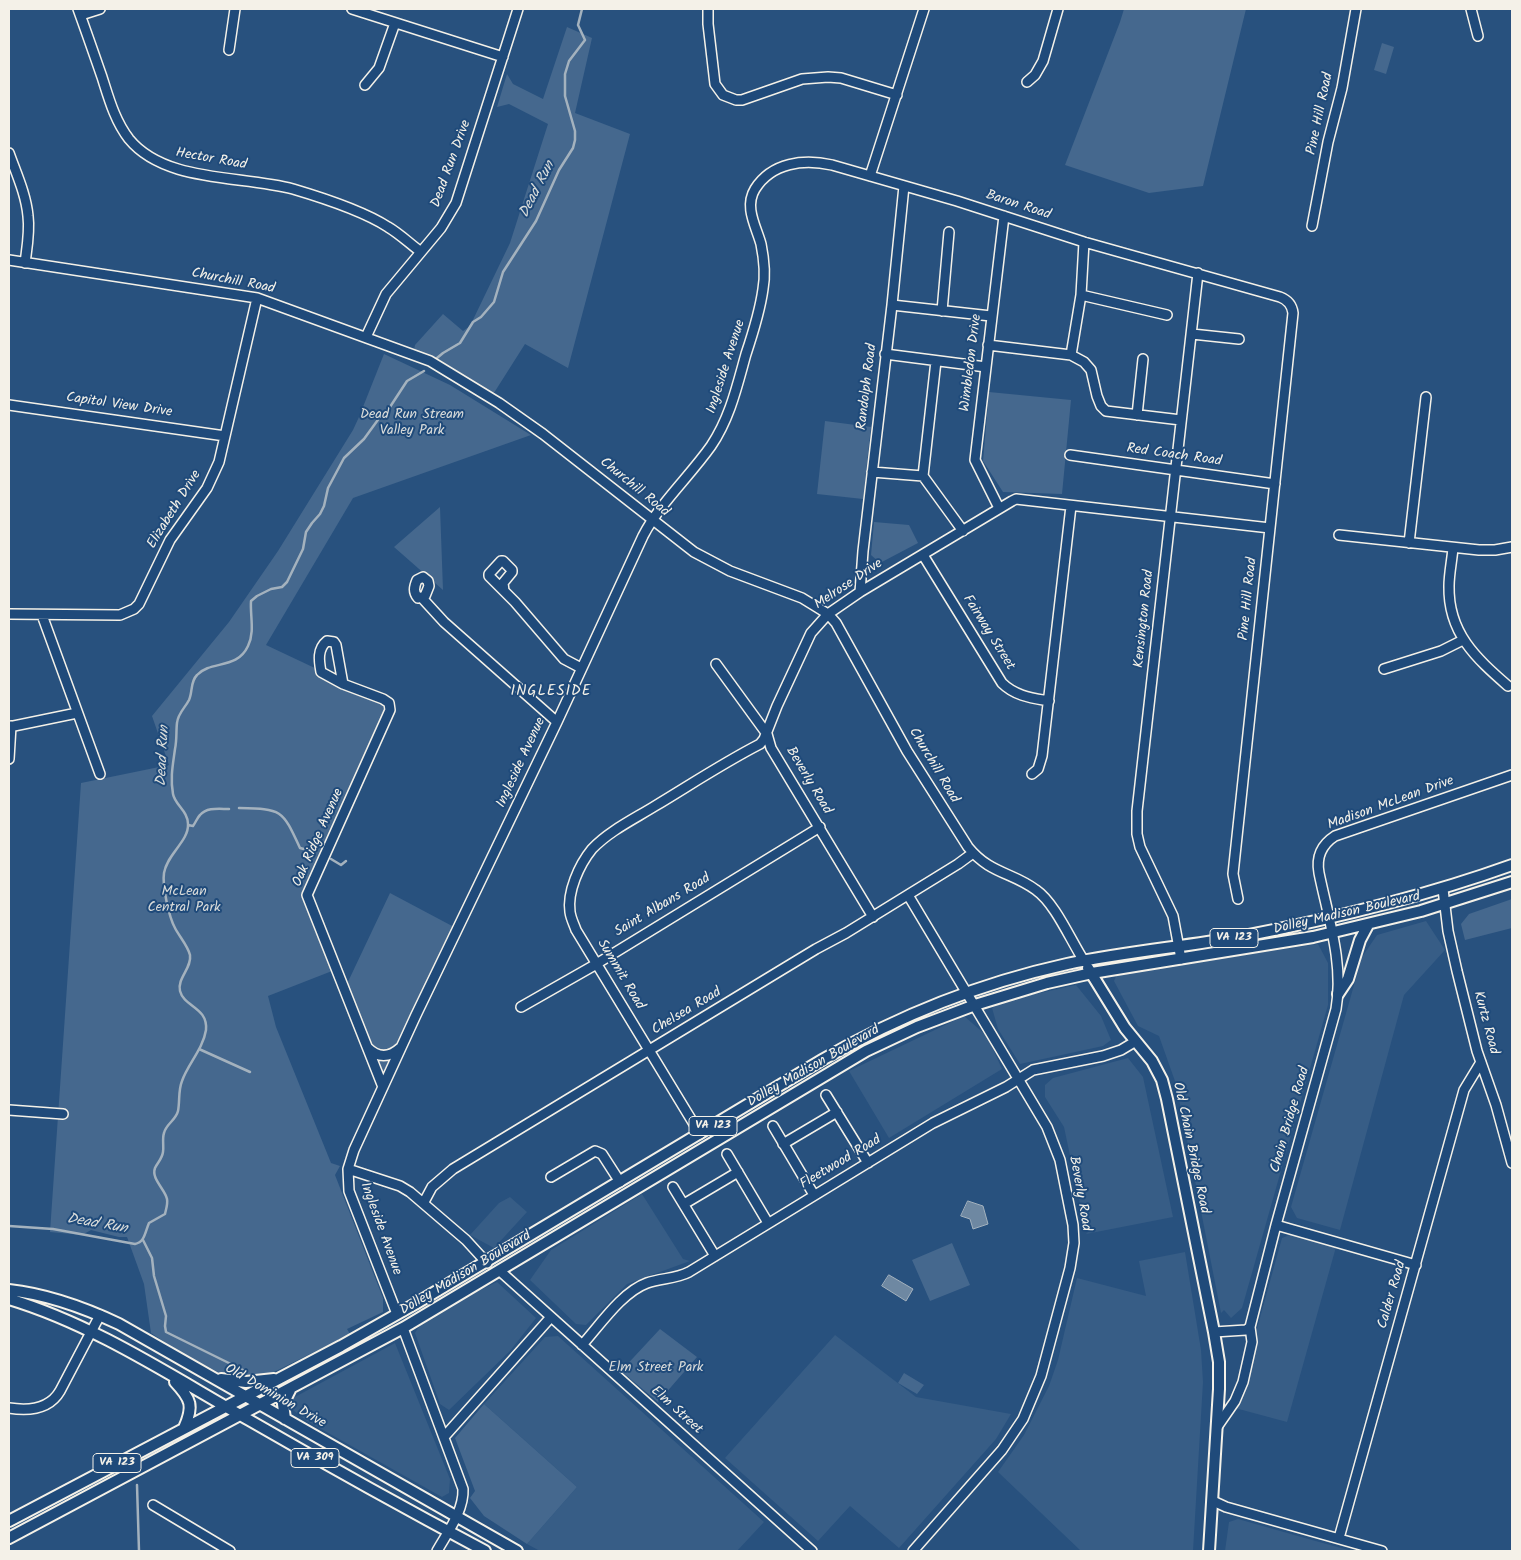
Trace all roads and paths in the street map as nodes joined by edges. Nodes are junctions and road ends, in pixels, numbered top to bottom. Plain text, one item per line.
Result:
1 (100, 9) edge
2 (235, 9) edge
3 (352, 9) edge
4 (518, 9) edge
5 (708, 9) edge
6 (924, 9) edge
7 (1058, 9) edge
8 (1356, 9) edge
9 (1471, 9) edge
10 (79, 12) edge
11 (395, 23) junction
12 (1478, 36) dead end
13 (229, 50) dead end
14 (503, 57) junction
15 (1027, 82) dead end
16 (365, 85) dead end
17 (896, 95) junction
18 (9, 153) edge
19 (870, 176) junction
20 (904, 186) junction
21 (751, 200) joint
22 (1004, 216) junction
23 (1312, 226) dead end
24 (949, 232) dead end
25 (1084, 242) junction
26 (421, 252) junction
27 (9, 260) edge
28 (25, 263) junction
29 (1198, 273) junction
30 (1081, 295) junction
31 (257, 298) junction
32 (1289, 302) joint
33 (892, 305) junction
34 (942, 311) junction
35 (1167, 315) dead end
36 (991, 316) junction
37 (1192, 334) junction
38 (366, 337) junction
39 (1239, 339) dead end
40 (988, 345) junction
41 (885, 354) junction
42 (1071, 355) junction
43 (1143, 359) dead end
44 (936, 361) junction
45 (986, 366) junction
46 (1426, 397) dead end
47 (9, 405) edge
48 (1137, 415) junction
49 (1181, 420) junction
50 (225, 436) junction
51 (1070, 455) dead end
52 (1177, 470) junction
53 (872, 472) junction
54 (923, 476) junction
55 (1275, 484) junction
56 (1071, 506) junction
57 (999, 508) junction
58 (1171, 517) junction
59 (652, 519) junction
60 (1270, 528) junction
61 (962, 531) junction
62 (1339, 535) dead end
63 (1409, 543) junction
64 (1512, 547) edge
65 (1453, 548) junction
66 (923, 554) junction
67 (504, 590) dead end
68 (860, 592) junction
69 (422, 598) dead end
70 (9, 614) edge
71 (828, 614) junction
72 (42, 615) junction
73 (1463, 640) junction
74 (716, 664) dead end
75 (582, 668) junction
76 (1384, 669) dead end
77 (343, 684) junction
78 (1508, 686) dead end
79 (1049, 701) junction
80 (77, 713) junction
81 (557, 722) junction
82 (10, 726) edge
83 (767, 734) junction
84 (9, 759) edge
85 (100, 774) dead end
86 (1032, 774) dead end
87 (1512, 775) edge
88 (820, 827) junction
89 (973, 853) junction
90 (1512, 865) edge
91 (1512, 882) edge
92 (1443, 889) junction
93 (908, 894) junction
94 (1238, 899) dead end
95 (1445, 904) junction
96 (569, 906) joint
97 (873, 917) junction
98 (1328, 918) junction
99 (1368, 925) junction
100 (1331, 934) junction
101 (1180, 946) junction
102 (1181, 959) junction
103 (1084, 961) junction
104 (596, 962) junction
105 (1092, 973) junction
106 (967, 993) junction
107 (1338, 994) junction
108 (975, 1005) junction
109 (521, 1006) dead end
110 (1136, 1041) junction
111 (367, 1046) junction
112 (402, 1046) junction
113 (649, 1050) junction
114 (1481, 1062) junction
115 (1020, 1079) junction
116 (383, 1087) junction
117 (826, 1095) dead end
118 (9, 1110) edge
119 (837, 1112) junction
120 (63, 1114) dead end
121 (773, 1126) dead end
122 (700, 1134) junction
123 (784, 1144) junction
124 (727, 1154) dead end
125 (868, 1163) junction
126 (1512, 1163) edge
127 (348, 1169) junction
128 (738, 1172) junction
129 (551, 1177) dead end
130 (620, 1182) junction
131 (673, 1187) dead end
132 (814, 1195) junction
133 (424, 1202) junction
134 (684, 1204) junction
135 (768, 1223) junction
136 (1276, 1225) junction
137 (715, 1256) junction
138 (487, 1263) junction
139 (1416, 1265) junction
140 (500, 1271) junction
141 (9, 1290) edge
142 (9, 1299) edge
143 (415, 1304) junction
144 (397, 1314) junction
145 (100, 1316) junction
146 (551, 1317) junction
147 (1250, 1327) junction
148 (402, 1328) junction
149 (92, 1332) junction
150 (1214, 1332) junction
151 (373, 1344) junction
152 (582, 1345) junction
153 (165, 1373) junction
154 (212, 1377) junction
155 (280, 1378) junction
156 (290, 1388) junction
157 (245, 1396) junction
158 (259, 1405) junction
159 (225, 1407) junction
160 (9, 1408) edge
161 (240, 1415) junction
162 (285, 1419) junction
163 (1218, 1427) junction
164 (184, 1428) junction
165 (444, 1436) junction
166 (1213, 1501) junction
167 (153, 1505) dead end
168 (456, 1516) junction
169 (9, 1521) edge
170 (449, 1532) junction
171 (9, 1538) edge
172 (1339, 1538) junction
173 (230, 1551) edge
174 (437, 1551) edge
175 (485, 1551) edge
176 (517, 1551) edge
177 (812, 1551) edge
178 (913, 1551) edge
179 (1209, 1551) edge
180 (1382, 1551) edge

1 - 10 street
2 - 13 street
3 - 11 street
4 - 14 street, Dead Run Drive
5 - 17 street
6 - 17 street
7 - 15 street
8 - 23 street, Pine Hill Road
9 - 12 street
10 - 26 street, Hector Road
11 - 14 street
11 - 16 street
14 - 26 street, Dead Run Drive
17 - 19 street
18 - 28 street
19 - 20 street, Baron Road
19 - 21 street, Baron Road
20 - 22 street, Baron Road
20 - 33 street, Randolph Road
21 - 59 street, Ingleside Avenue
22 - 25 street, Baron Road
22 - 36 street, Wimbledon Drive
24 - 34 street
25 - 29 street, Baron Road
25 - 30 street
26 - 38 street, Dead Run Drive
27 - 28 street, Churchill Road
28 - 31 street, Churchill Road
29 - 32 street, Baron Road
29 - 37 street, Kensington Road
30 - 35 street
30 - 42 street
31 - 38 street, Churchill Road
31 - 50 street, Elizabeth Drive
32 - 55 street, Pine Hill Road
33 - 34 street
33 - 41 street, Randolph Road
34 - 36 street
36 - 40 street, Wimbledon Drive
37 - 39 street
37 - 49 street, Kensington Road
38 - 59 street, Churchill Road
40 - 42 street
40 - 45 street, Wimbledon Drive
41 - 44 street
41 - 53 street, Randolph Road
42 - 48 street
43 - 48 street
44 - 45 street
44 - 54 street
45 - 57 street, Wimbledon Drive
46 - 63 street
47 - 50 street, Capitol View Drive
48 - 49 street
49 - 52 street, Kensington Road
50 - 72 street, Elizabeth Drive
51 - 52 street, Red Coach Road
52 - 55 street, Red Coach Road
52 - 58 street, Kensington Road
53 - 54 street
53 - 68 street, Randolph Road
54 - 61 street
55 - 60 street, Pine Hill Road
56 - 57 street, Melrose Drive
56 - 58 street, Melrose Drive
56 - 79 street
57 - 61 street, Melrose Drive
58 - 60 street, Melrose Drive
58 - 101 street, Kensington Road
59 - 71 street, Churchill Road
59 - 75 street, Ingleside Avenue
60 - 94 street, Pine Hill Road
61 - 66 street, Melrose Drive
62 - 63 street
63 - 65 street
64 - 65 street
65 - 73 street
66 - 68 street, Melrose Drive
66 - 79 street, Fairway Street
67 - 75 street
68 - 71 street, Melrose Drive
69 - 81 street
70 - 72 street, Elizabeth Drive
71 - 83 street, Melrose Drive
71 - 89 street, Churchill Road
72 - 80 street
73 - 76 street
73 - 78 street
74 - 83 street, Beverly Road
75 - 81 street, Ingleside Avenue
77 - 77 street
77 - 111 street, Oak Ridge Avenue
79 - 86 street
80 - 82 street
80 - 85 street
81 - 112 street, Ingleside Avenue
82 - 84 street
83 - 88 street, Beverly Road
83 - 96 street, Melrose Drive
87 - 98 street, Madison McLean Drive
88 - 97 street, Beverly Road
88 - 104 street, Saint Albans Road
89 - 93 street, Chelsea Road
89 - 103 street, Churchill Road
90 - 92 main road, Dolley Madison Boulevard / VA 123
91 - 95 main road, Dolley Madison Boulevard / VA 123
92 - 95 street, Kurtz Road
92 - 98 main road, Dolley Madison Boulevard / VA 123
93 - 97 street, Chelsea Road
93 - 106 street, Beverly Road
95 - 99 main road, Dolley Madison Boulevard / VA 123
95 - 114 street, Kurtz Road
96 - 104 street, Summit Road
97 - 113 street, Chelsea Road
98 - 100 street, Chain Bridge Road
98 - 101 main road, Dolley Madison Boulevard / VA 123
99 - 100 main road, Dolley Madison Boulevard / VA 123
99 - 107 main road
100 - 102 main road, Dolley Madison Boulevard / VA 123
100 - 107 street, Chain Bridge Road
101 - 102 street, Kensington Road
101 - 103 main road, Dolley Madison Boulevard / VA 123
102 - 105 main road, Dolley Madison Boulevard / VA 123
103 - 105 main road, Old Chain Bridge Road
103 - 106 main road, Dolley Madison Boulevard / VA 123
104 - 109 street, Saint Albans Road
104 - 113 street, Summit Road
105 - 108 main road, Dolley Madison Boulevard / VA 123
105 - 110 main road, Old Chain Bridge Road
106 - 108 street, Beverly Road
106 - 122 main road, Dolley Madison Boulevard / VA 123
107 - 136 street, Chain Bridge Road
108 - 115 street, Beverly Road
108 - 140 main road, Dolley Madison Boulevard / VA 123
110 - 115 street, Fleetwood Road
110 - 150 main road, Old Chain Bridge Road
111 - 112 street
111 - 116 street, Oak Ridge Avenue
112 - 116 street, Ingleside Avenue
113 - 122 street, Summit Road
113 - 133 street, Chelsea Road
114 - 126 street, Kurtz Road
114 - 139 street, Calder Road
115 - 125 street, Fleetwood Road
115 - 178 street, Beverly Road
116 - 127 street, Ingleside Avenue
117 - 119 street
118 - 120 street
119 - 123 street
119 - 125 street
121 - 123 street
122 - 130 main road, Dolley Madison Boulevard / VA 123
123 - 132 street
124 - 128 street
125 - 132 street, Fleetwood Road
127 - 133 street
127 - 144 street, Ingleside Avenue
128 - 134 street
128 - 135 street
129 - 130 street
130 - 138 main road, Dolley Madison Boulevard / VA 123
131 - 134 street
132 - 135 street, Fleetwood Road
133 - 138 street
134 - 137 street
135 - 137 street, Fleetwood Road
136 - 139 street
136 - 147 street, Chain Bridge Road
137 - 152 street, Fleetwood Road
138 - 143 main road, Dolley Madison Boulevard / VA 123
139 - 172 street, Calder Road
140 - 146 street, Elm Street
140 - 148 main road, Dolley Madison Boulevard / VA 123
141 - 145 main road, Old Dominion Drive
142 - 149 main road
143 - 144 main road, Dolley Madison Boulevard / VA 123
143 - 148 main road
144 - 151 main road
144 - 155 main road, Dolley Madison Boulevard / VA 123
145 - 149 street
145 - 154 main road, Old Dominion Drive
146 - 152 street, Elm Street
146 - 165 street
147 - 150 street
147 - 163 street, Chain Bridge Road
148 - 151 main road, Dolley Madison Boulevard / VA 123
148 - 165 street
149 - 153 main road
149 - 160 street
150 - 163 main road
151 - 156 main road, Dolley Madison Boulevard / VA 123
152 - 177 street, Elm Street
153 - 159 main road
153 - 164 main road
154 - 155 main road
154 - 157 main road, Old Dominion Drive
155 - 157 main road, Dolley Madison Boulevard / VA 123
156 - 158 main road, Dolley Madison Boulevard / VA 123
156 - 162 main road
157 - 158 main road, Old Dominion Drive / VA 309
157 - 159 main road, Dolley Madison Boulevard / VA 123
158 - 161 main road, Dolley Madison Boulevard / VA 123
158 - 162 main road, Old Dominion Drive / VA 309
159 - 161 main road, VA 309
159 - 164 main road, Dolley Madison Boulevard / VA 123
161 - 170 main road, VA 309
161 - 171 main road, Dolley Madison Boulevard / VA 123
162 - 168 main road, Old Dominion Drive / VA 309
163 - 166 main road
164 - 169 main road, Dolley Madison Boulevard / VA 123
165 - 168 street
166 - 172 street
166 - 179 main road
167 - 173 street
168 - 170 street
168 - 176 main road, Old Dominion Drive / VA 309
170 - 174 street
170 - 175 main road, VA 309
172 - 180 street

